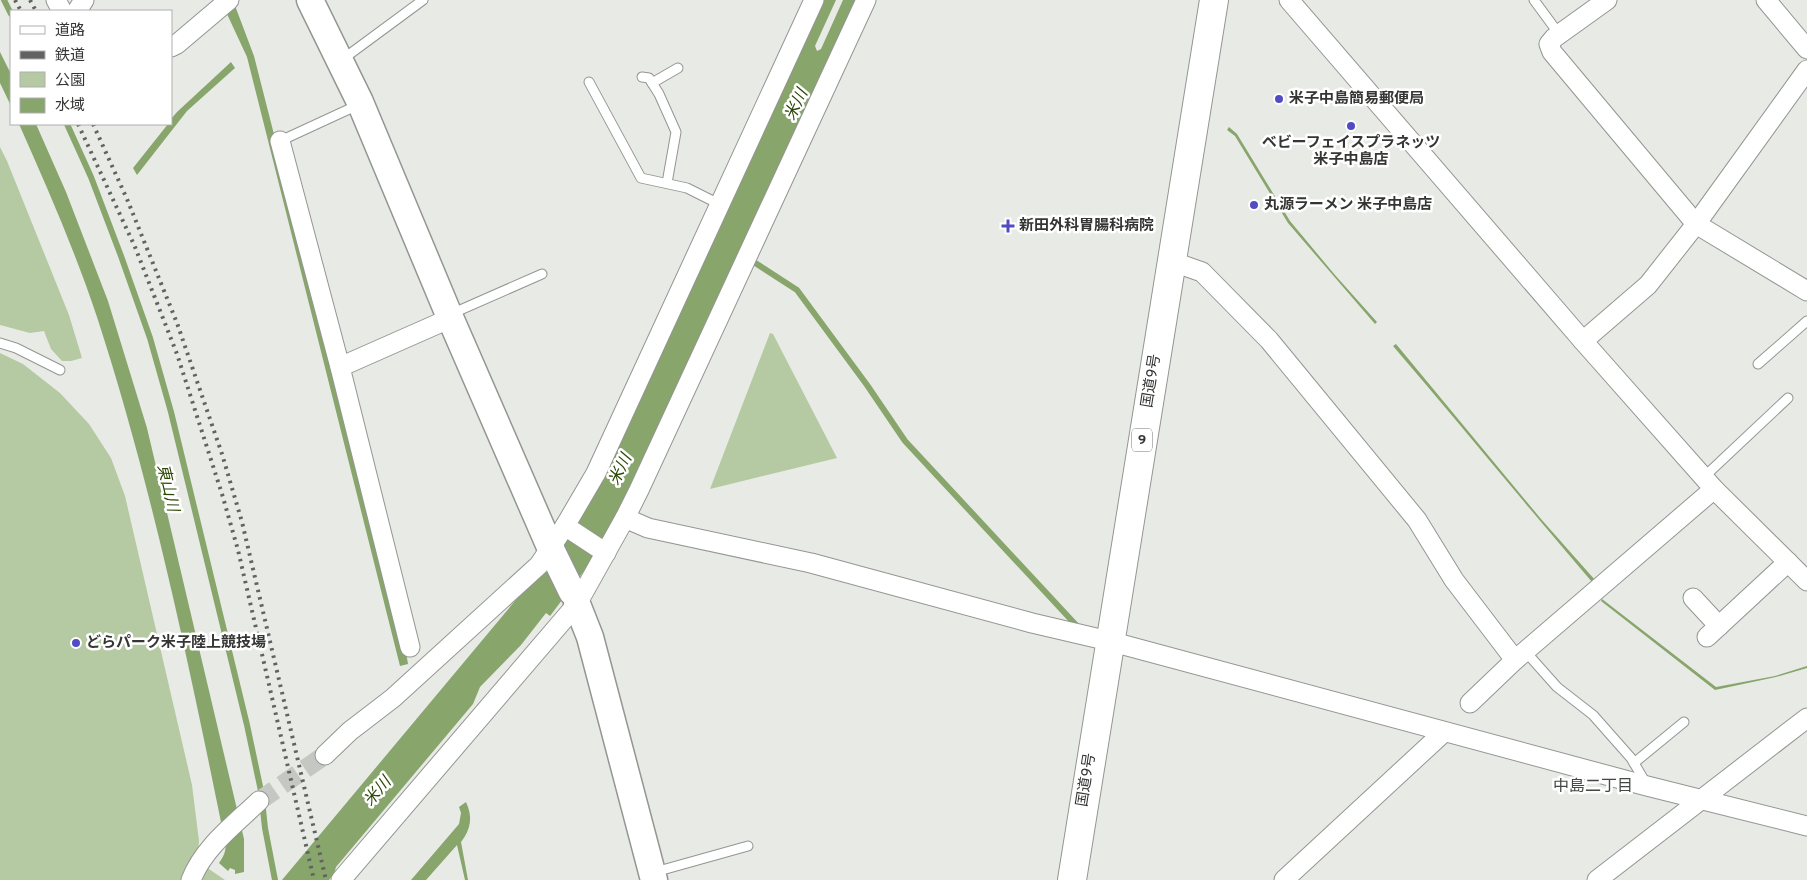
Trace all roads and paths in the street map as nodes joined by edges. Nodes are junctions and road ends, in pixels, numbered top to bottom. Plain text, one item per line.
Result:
1 (310, 0) edge
2 (423, 0) edge
3 (812, 0) edge
4 (866, 0) edge
5 (1214, 0) edge
6 (1289, 0) edge
7 (1534, 0) edge
8 (1607, 0) edge
9 (1766, 0) edge
10 (224, 4) edge
11 (1560, 34) junction
12 (172, 46) edge
13 (1807, 49) edge
14 (340, 62) junction
15 (678, 68) dead end
16 (1807, 70) edge
17 (642, 77) dead end
18 (588, 82) dead end
19 (652, 83) junction
20 (360, 104) junction
21 (280, 141) joint
22 (667, 184) junction
23 (720, 204) junction
24 (1696, 224) junction
25 (1171, 261) junction
26 (542, 274) dead end
27 (1807, 291) edge
28 (450, 317) junction
29 (1807, 320) edge
30 (1583, 341) junction
31 (0, 343) edge
32 (1758, 364) dead end
33 (340, 367) junction
34 (60, 370) dead end
35 (1788, 398) dead end
36 (1709, 483) junction
37 (625, 518) junction
38 (568, 528) junction
39 (551, 549) junction
40 (603, 551) junction
41 (1788, 562) junction
42 (1807, 581) edge
43 (574, 598) junction
44 (1693, 598) dead end
45 (1109, 641) junction
46 (410, 647) dead end
47 (1520, 656) junction
48 (1470, 703) dead end
49 (1807, 718) edge
50 (1684, 722) dead end
51 (1444, 732) junction
52 (325, 755) tunnel mouth
53 (1634, 763) junction
54 (1647, 786) junction
55 (1701, 799) junction
56 (259, 801) tunnel mouth
57 (1807, 827) edge
58 (748, 846) dead end
59 (197, 873) edge
60 (653, 877) edge
61 (345, 878) edge
62 (1072, 880) edge
63 (1284, 880) edge
64 (1596, 880) edge

1 - 14 street
2 - 14 lane
3 - 23 street
4 - 37 street
5 - 25 highway, 国道9号 / 9
6 - 30 street
7 - 11 lane
8 - 11 street
9 - 13 street
10 - 12 street
11 - 24 street
14 - 20 street
15 - 19 lane
16 - 24 street
17 - 19 lane
18 - 22 lane
19 - 22 lane
20 - 21 lane
20 - 28 street
21 - 33 street
22 - 23 lane
23 - 38 street
24 - 27 street
24 - 30 street
25 - 45 highway, 国道9号 / 9
25 - 47 street
26 - 28 lane
28 - 33 street
28 - 39 street
29 - 32 lane
30 - 36 street
31 - 34 lane
33 - 46 street
35 - 36 lane
36 - 41 street
36 - 47 street
37 - 40 street
37 - 45 street
38 - 39 street
38 - 40 street
39 - 43 street
39 - 52 street
40 - 43 street
41 - 42 street
41 - 44 street
43 - 60 street
43 - 61 street
45 - 51 street
45 - 62 highway, 国道9号 / 9
47 - 48 street
47 - 53 lane
49 - 55 street
50 - 53 lane
51 - 54 street
51 - 63 street
53 - 54 lane
54 - 55 street
55 - 57 street
55 - 64 street
56 - 59 street
58 - 60 lane

